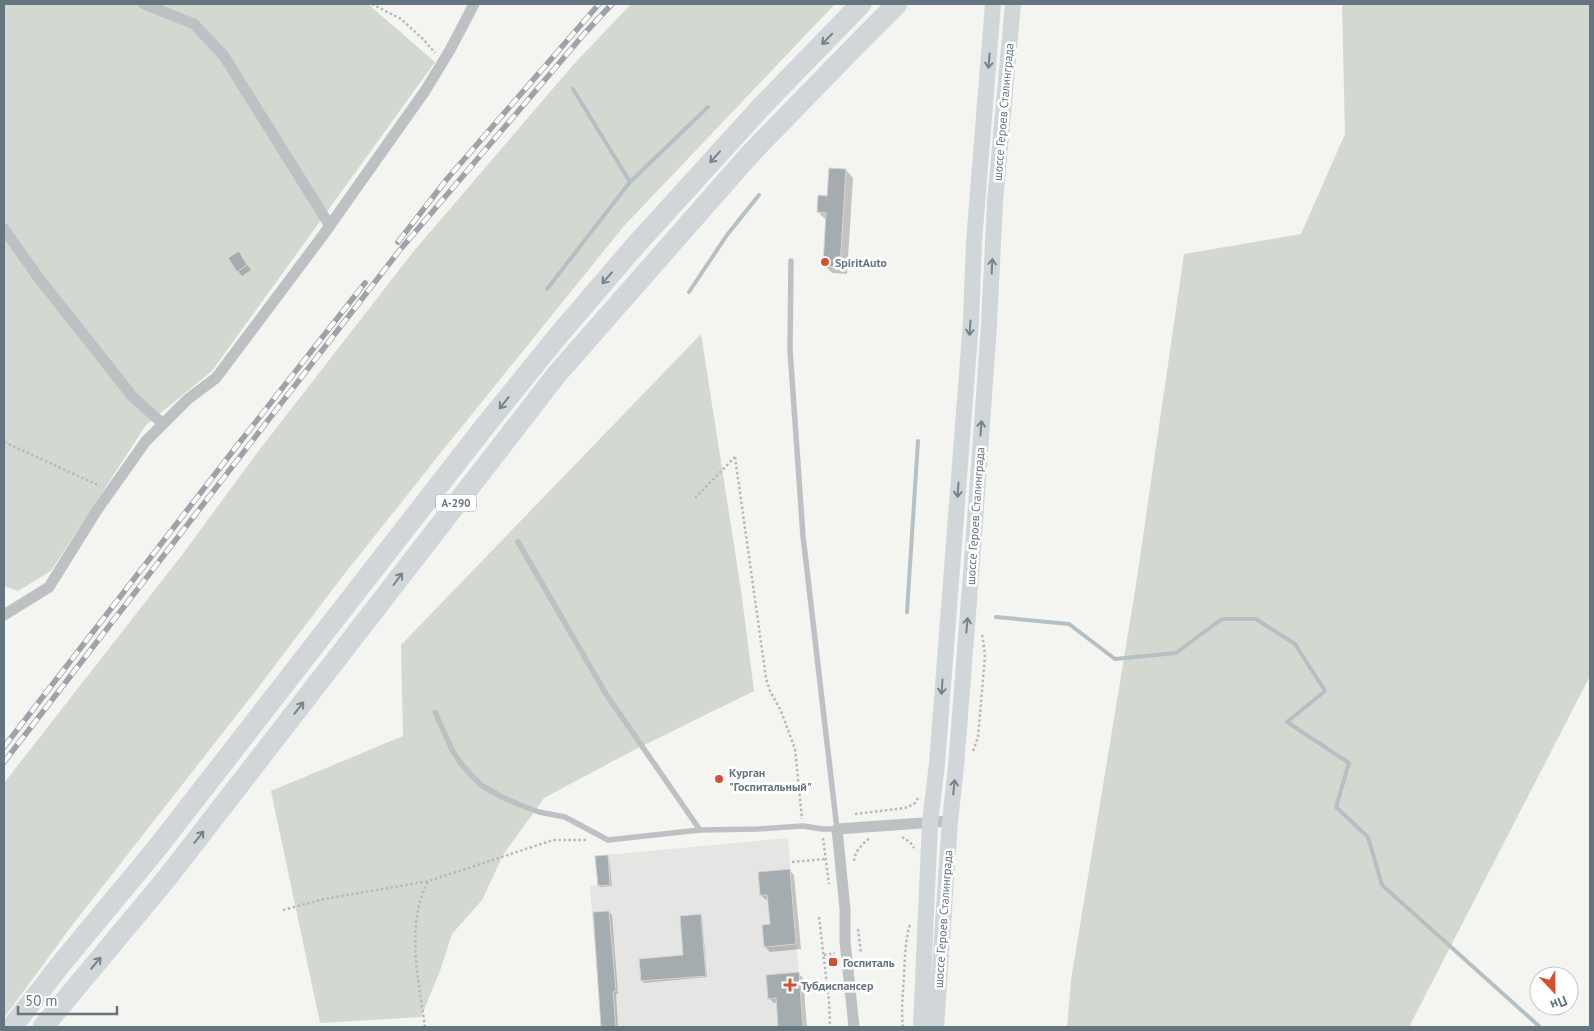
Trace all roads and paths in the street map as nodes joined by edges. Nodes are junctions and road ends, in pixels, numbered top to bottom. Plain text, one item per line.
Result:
1 (144, 4) edge
2 (372, 4) edge
3 (474, 4) edge
4 (861, 4) edge
5 (898, 4) edge
6 (1013, 4) edge
7 (993, 8) edge
8 (443, 62) junction
9 (330, 226) junction
10 (4, 229) edge
11 (791, 261) dead end
12 (163, 424) junction
13 (4, 442) edge
14 (110, 490) junction
15 (695, 498) dead end
16 (518, 542) dead end
17 (4, 615) edge
18 (981, 629) dead end
19 (435, 712) dead end
20 (972, 752) dead end
21 (921, 794) dead end
22 (846, 816) dead end
23 (950, 821) junction
24 (930, 822) junction
25 (803, 826) junction
26 (822, 829) junction
27 (837, 829) junction
28 (700, 830) junction
29 (900, 836) dead end
30 (873, 837) dead end
31 (608, 840) junction
32 (917, 852) dead end
33 (826, 859) junction
34 (792, 862) dead end
35 (853, 864) dead end
36 (428, 881) junction
37 (830, 892) dead end
38 (283, 910) dead end
39 (819, 917) dead end
40 (912, 917) dead end
41 (858, 926) dead end
42 (861, 953) dead end
43 (12, 1027) edge
44 (43, 1027) edge
45 (425, 1027) edge
46 (830, 1027) edge
47 (854, 1027) edge
48 (903, 1027) edge
49 (921, 1027) edge
50 (936, 1027) edge

1 - 9 street
2 - 8 path
3 - 8 street
4 -> 43 highway, А-290
44 -> 5 highway, А-290
23 -> 6 main road, шоссе Героев Сталинграда
7 -> 24 main road, шоссе Героев Сталинграда
8 - 9 street
9 - 12 street
10 - 12 street
11 - 27 lane
12 - 14 street
13 - 14 path
14 - 17 street
15 - 25 path
16 - 28 lane
18 - 20 path
19 - 31 lane
21 - 22 path
23 - 24 street
23 - 50 main road, шоссе Героев Сталинграда
24 - 27 street
24 - 49 main road, шоссе Героев Сталинграда
25 - 26 lane
25 - 28 lane
26 - 27 lane
26 - 33 path
27 - 47 street
28 - 31 lane
29 - 32 path
30 - 35 path
31 - 36 path
33 - 34 path
33 - 37 path
36 - 38 path
36 - 45 path
39 - 46 path
40 - 48 path
41 - 42 path

